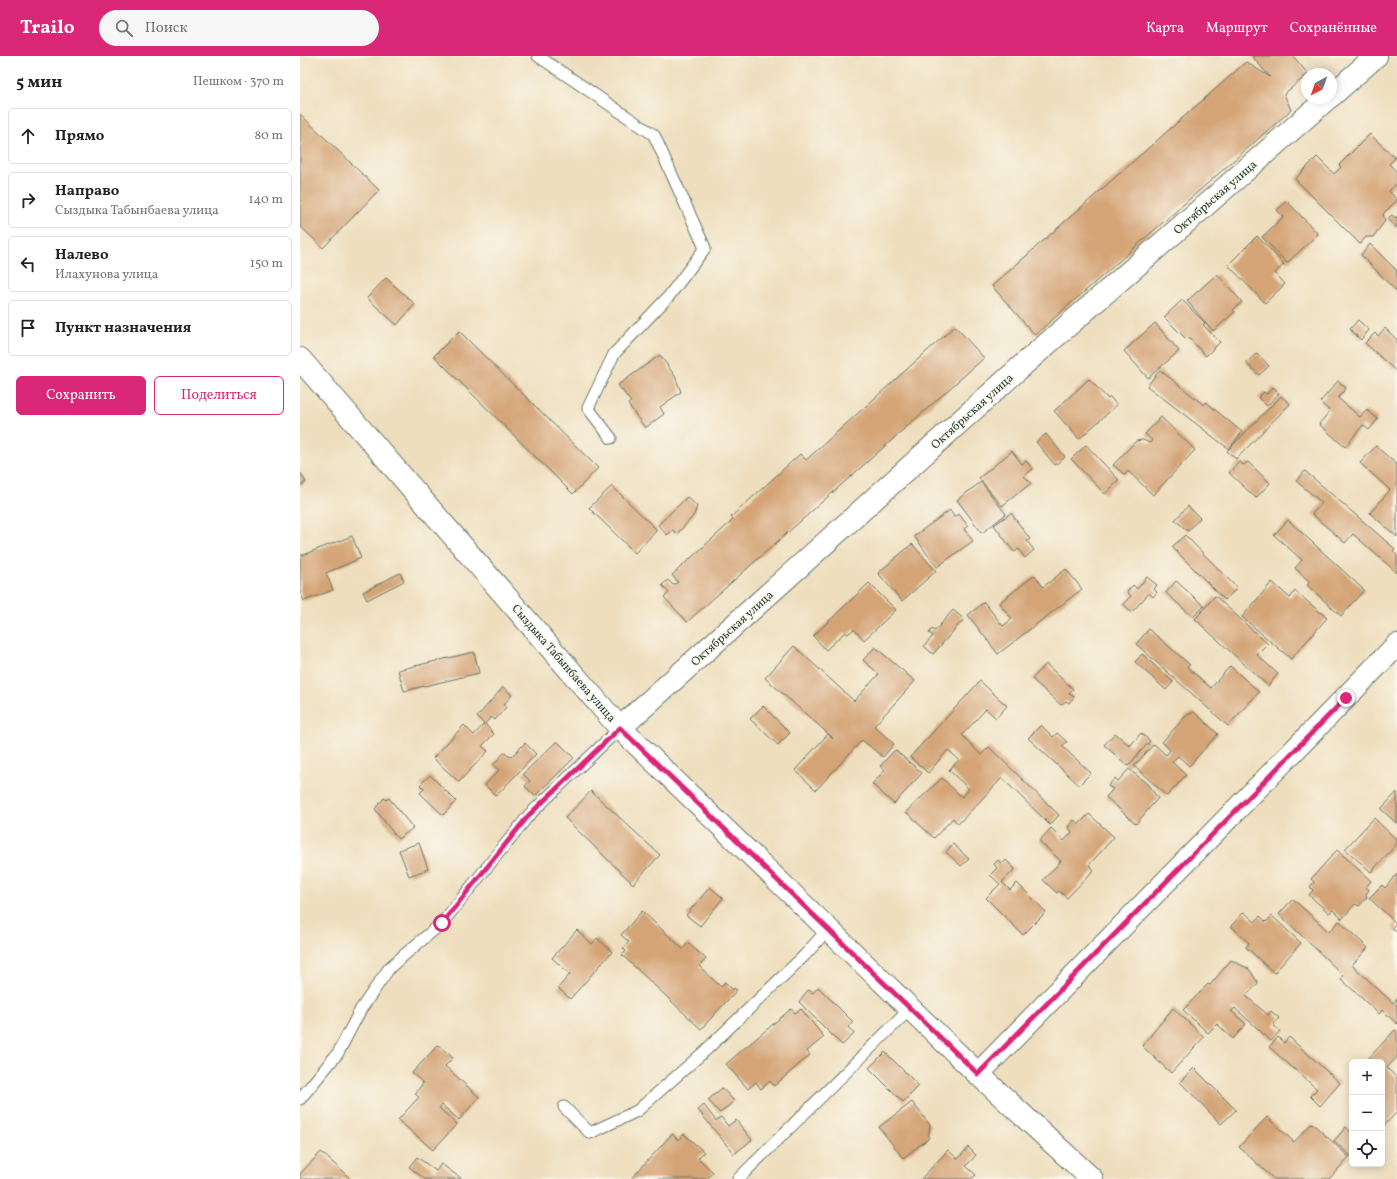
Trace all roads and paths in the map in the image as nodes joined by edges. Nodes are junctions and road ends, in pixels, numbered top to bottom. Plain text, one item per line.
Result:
1 (538, 56) edge
2 (1376, 56) edge
3 (1337, 91) edge
4 (1321, 104) edge
5 (300, 359) edge
6 (611, 438) dead end
7 (1397, 645) edge
8 (620, 728) junction
9 (828, 929) junction
10 (910, 1009) junction
11 (978, 1074) junction
12 (300, 1099) edge
13 (564, 1107) dead end
14 (738, 1179) edge
15 (1092, 1179) edge

1 - 6 lane
2 - 3 street
4 - 8 street, Октябрьская улица
5 - 8 street, Сыздыка Табынбаева улица
7 - 11 street
8 - 9 street, Сыздыка Табынбаева улица
8 - 12 lane
9 - 10 street, Сыздыка Табынбаева улица
9 - 13 lane
10 - 11 street, Сыздыка Табынбаева улица
10 - 14 lane
11 - 15 street, Сыздыка Табынбаева улица

